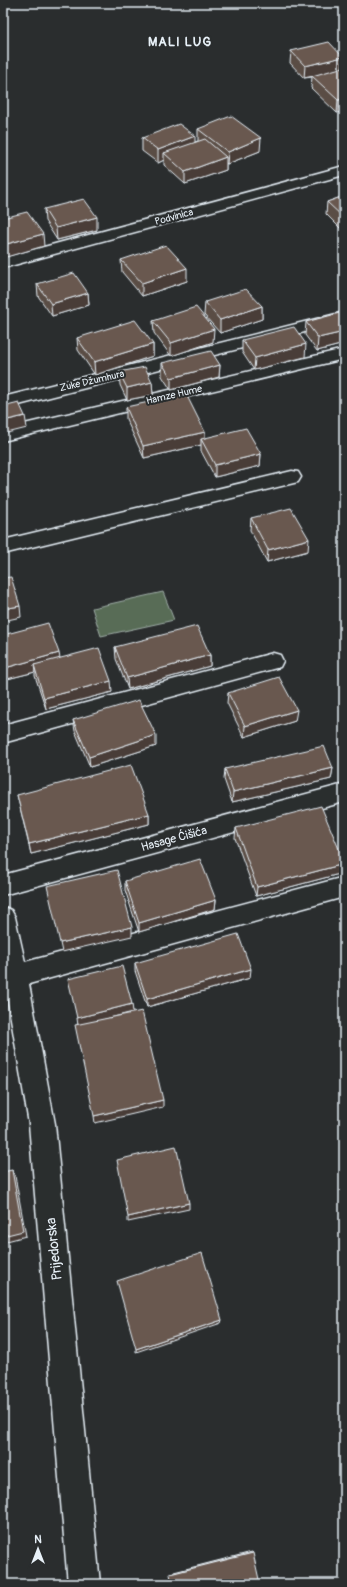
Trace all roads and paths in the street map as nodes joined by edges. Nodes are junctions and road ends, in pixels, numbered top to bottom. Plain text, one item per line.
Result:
1 (344, 170) edge
2 (3, 263) edge
3 (344, 317) edge
4 (344, 354) edge
5 (3, 403) edge
6 (3, 435) edge
7 (292, 477) dead end
8 (3, 547) edge
9 (272, 661) dead end
10 (3, 734) edge
11 (344, 793) edge
12 (3, 885) edge
13 (344, 887) edge
14 (3, 917) edge
15 (16, 976) junction
16 (84, 1584) edge

1 - 2 street, Podvinica
3 - 5 street, Zuke Džumhura
4 - 6 street, Hamze Hume
7 - 8 street
9 - 10 street
11 - 12 street, Hasage Ćišića
13 - 15 street
14 - 15 street, Prijedorska
15 - 16 street, Prijedorska

